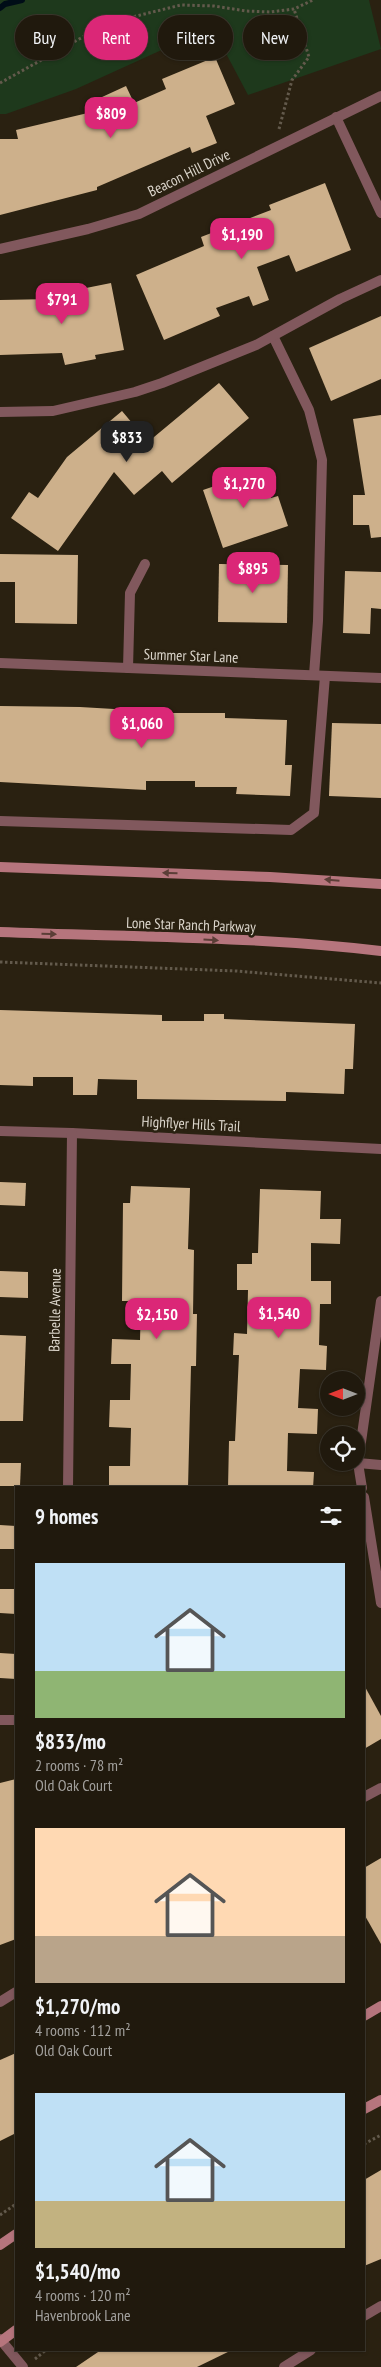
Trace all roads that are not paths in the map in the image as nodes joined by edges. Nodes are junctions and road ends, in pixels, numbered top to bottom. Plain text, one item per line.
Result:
1 (381, 96) edge
2 (336, 117) junction
3 (381, 213) edge
4 (0, 249) edge
5 (381, 280) edge
6 (273, 336) junction
7 (0, 412) edge
8 (145, 564) dead end
9 (0, 663) edge
10 (128, 668) junction
11 (314, 675) junction
12 (325, 676) junction
13 (381, 678) edge
14 (0, 820) edge
15 (0, 867) edge
16 (381, 884) edge
17 (0, 932) edge
18 (381, 951) edge
19 (0, 1131) edge
20 (72, 1133) junction
21 (381, 1149) edge
22 (381, 1301) edge
23 (363, 1426) edge
24 (365, 1463) edge
25 (381, 1464) edge
26 (359, 1471) edge
27 (68, 1486) edge
28 (362, 1486) edge
29 (365, 1503) edge
30 (381, 1603) edge
31 (0, 1720) edge
32 (15, 1720) edge
33 (381, 1788) edge
34 (365, 1796) edge
35 (15, 1993) edge
36 (0, 2002) edge
37 (381, 2006) edge
38 (365, 2015) edge
39 (381, 2100) edge
40 (365, 2108) edge
41 (15, 2235) edge
42 (0, 2245) edge
43 (381, 2306) edge
44 (365, 2315) edge
45 (15, 2331) edge
46 (0, 2340) edge
47 (309, 2351) edge
48 (23, 2367) edge
49 (284, 2367) edge

1 - 2 street, Beacon Hill Drive
2 - 3 street
2 - 4 street, Beacon Hill Drive
5 - 6 street
6 - 7 street
6 - 11 street
8 - 10 street
9 - 10 street, Summer Star Lane
10 - 11 street, Summer Star Lane
11 - 12 street, Summer Star Lane
12 - 13 street, Summer Star Lane
12 - 14 street
16 -> 15 main road
17 -> 18 main road, Lone Star Ranch Parkway
19 - 20 street, Highflyer Hills Trail
20 - 21 street, Highflyer Hills Trail
20 - 27 street, Barbelle Avenue
22 - 23 street
24 - 25 street
26 - 28 street
29 - 30 street
31 - 32 street
33 - 34 street
35 - 36 street
37 - 38 main road
39 - 40 main road
41 - 42 main road
43 - 44 street
45 - 46 main road
46 - 48 street
47 - 49 street

